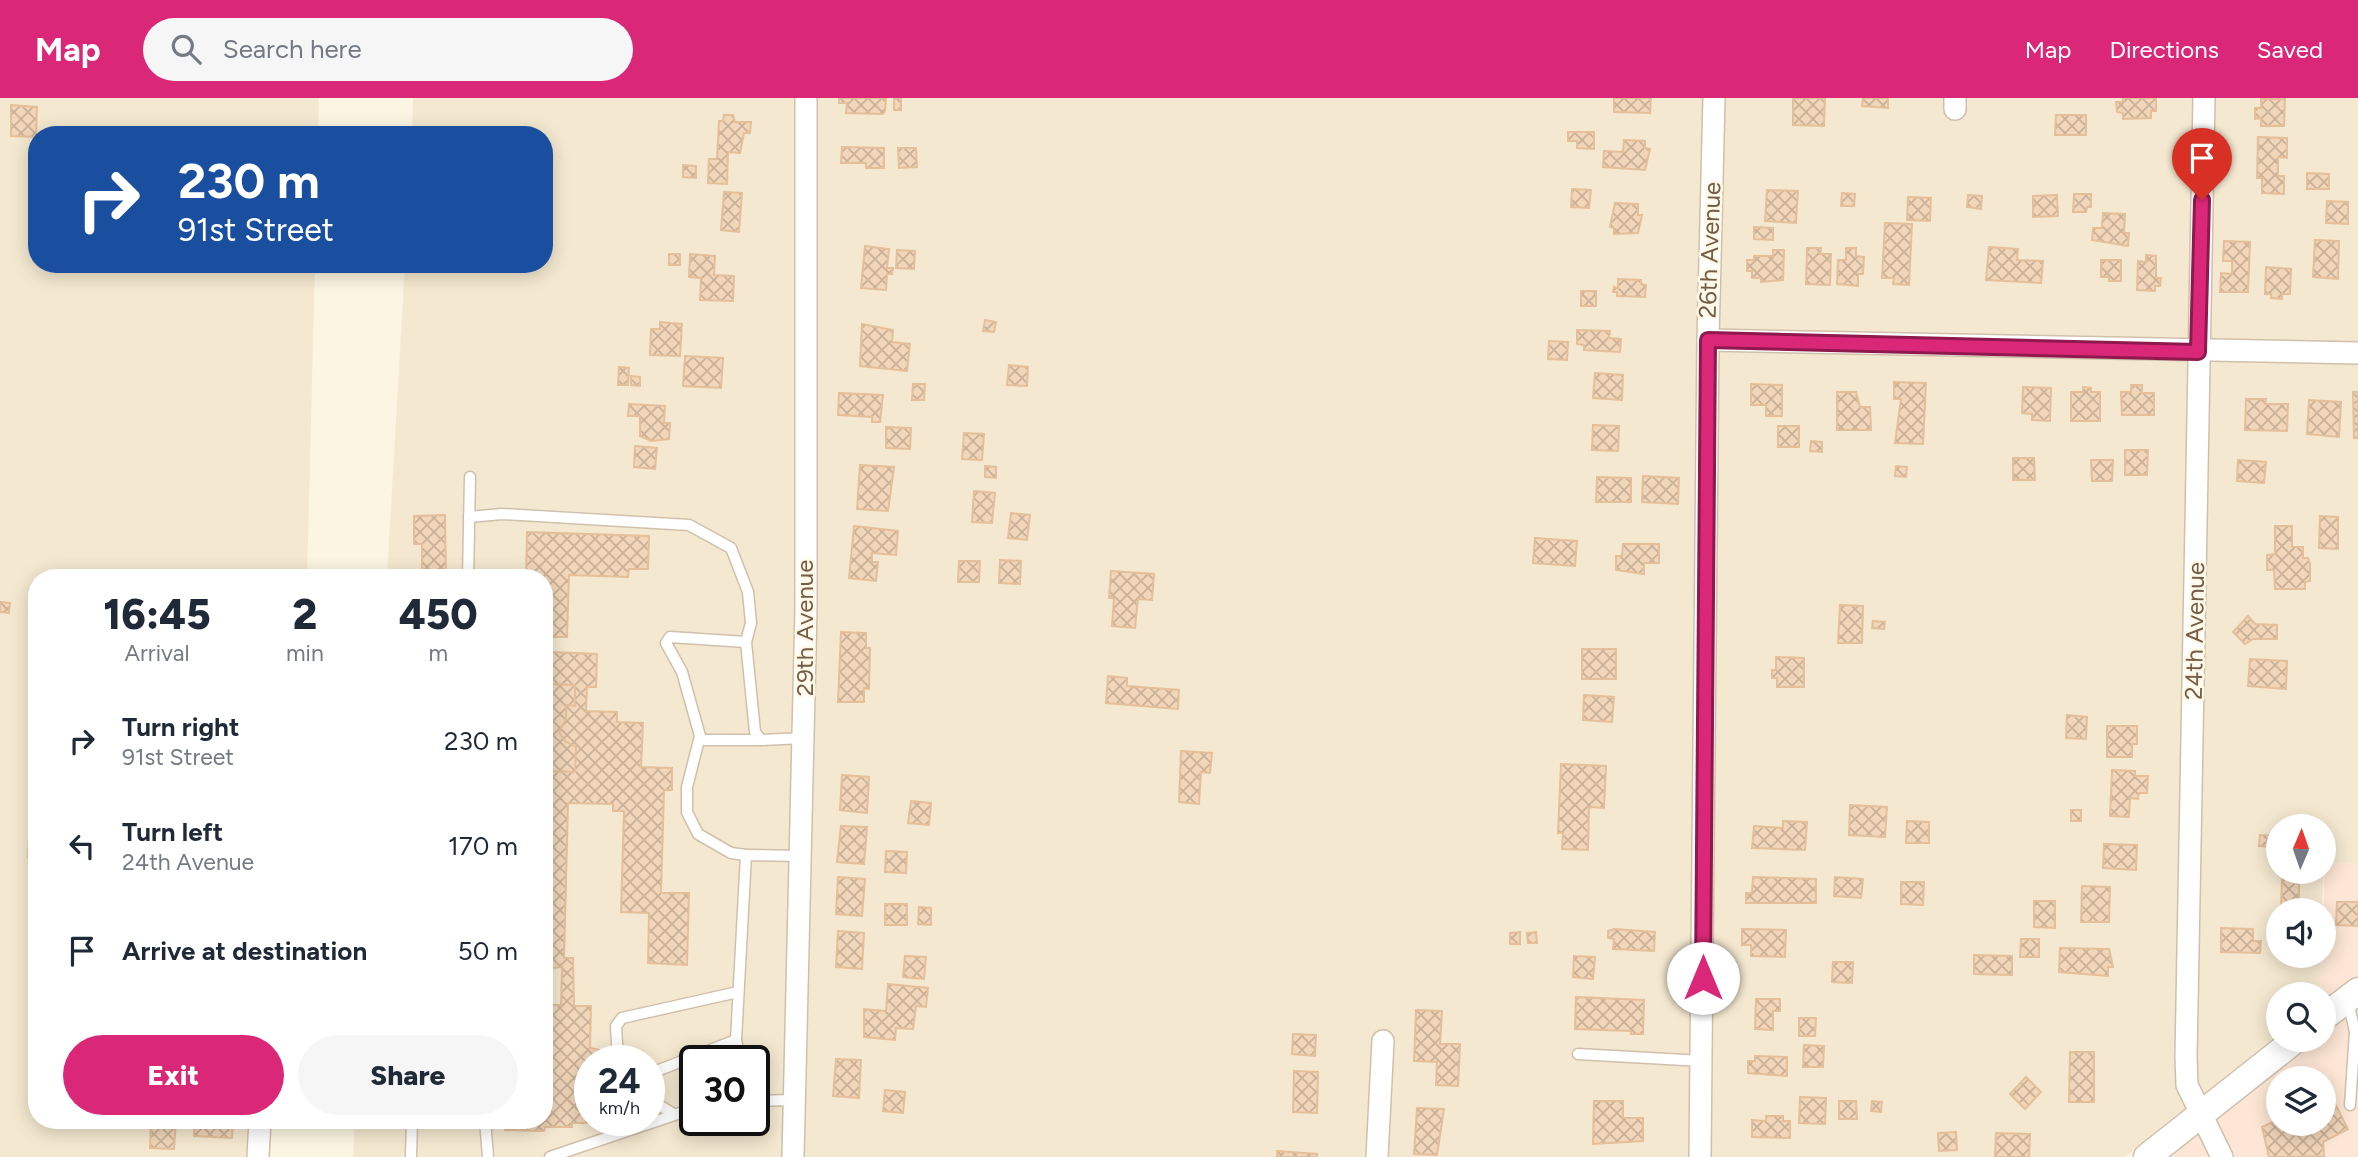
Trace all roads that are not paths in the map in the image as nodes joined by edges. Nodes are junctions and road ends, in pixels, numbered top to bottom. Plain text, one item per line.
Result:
1 (806, 98) edge
2 (1714, 98) edge
3 (2204, 98) edge
4 (1708, 340) junction
5 (2198, 352) junction
6 (2358, 353) edge
7 (470, 477) dead end
8 (469, 517) junction
9 (468, 569) edge
10 (746, 642) junction
11 (804, 738) junction
12 (700, 740) junction
13 (761, 740) junction
14 (746, 855) junction
15 (800, 856) junction
16 (737, 992) junction
17 (2353, 995) edge
18 (2336, 1008) edge
19 (736, 1040) junction
20 (1382, 1041) dead end
21 (617, 1045) edge
22 (737, 1045) edge
23 (2280, 1052) edge
24 (1578, 1054) dead end
25 (1702, 1061) junction
26 (665, 1068) edge
27 (770, 1099) edge
28 (794, 1100) junction
29 (2350, 1105) dead end
30 (665, 1109) edge
31 (679, 1111) edge
32 (672, 1113) junction
33 (2200, 1116) junction
34 (260, 1129) edge
35 (412, 1129) edge
36 (486, 1129) edge
37 (258, 1157) edge
38 (411, 1157) edge
39 (488, 1157) edge
40 (550, 1157) edge
41 (793, 1157) edge
42 (1377, 1157) edge
43 (1700, 1157) edge
44 (2147, 1157) edge
45 (2222, 1157) edge

1 - 11 street, 29th Avenue
2 - 4 street, 26th Avenue
3 - 5 street, 24th Avenue
4 - 5 street
4 - 25 street, 26th Avenue
5 - 6 street
5 - 33 street, 24th Avenue
7 - 8 lane
8 - 9 lane
8 - 10 lane
10 - 12 lane
10 - 13 lane
11 - 13 lane
11 - 15 street, 29th Avenue
12 - 13 lane
12 - 14 lane
14 - 15 lane
14 - 16 lane
15 - 28 street, 29th Avenue
16 - 19 lane
16 - 21 lane
17 - 18 street
17 - 29 lane
19 - 22 lane
19 - 26 lane
20 - 42 street
23 - 33 street
24 - 25 lane
25 - 43 street, 26th Avenue
27 - 28 lane
28 - 41 street, 29th Avenue
30 - 32 lane
31 - 32 lane
32 - 40 lane
33 - 44 street
33 - 45 street, 24th Avenue
34 - 37 street
35 - 38 lane
36 - 39 lane

